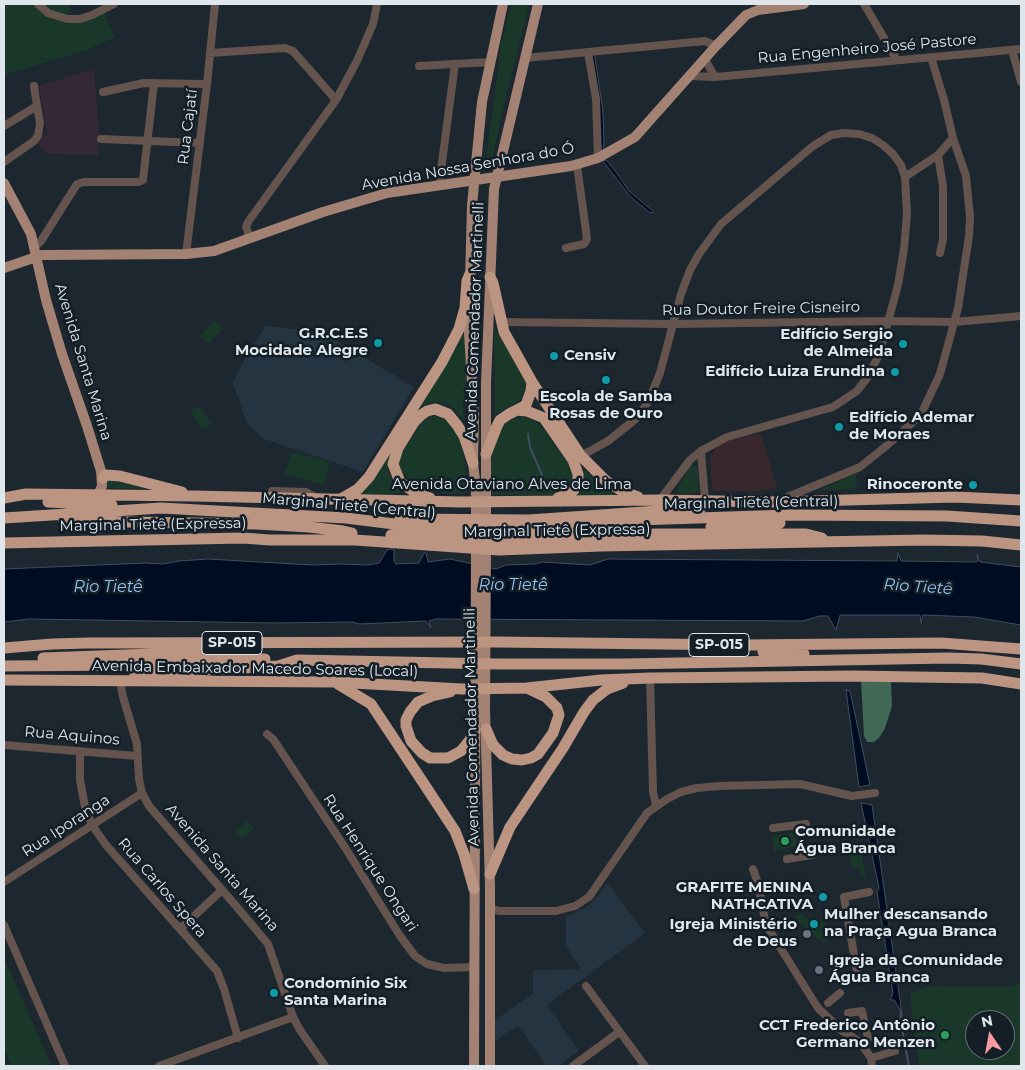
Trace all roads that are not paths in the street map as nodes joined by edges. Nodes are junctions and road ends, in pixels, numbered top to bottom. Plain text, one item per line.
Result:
1 (38, 4) edge
2 (114, 4) edge
3 (215, 4) edge
4 (377, 4) edge
5 (503, 4) edge
6 (538, 4) edge
7 (746, 4) edge
8 (755, 4) edge
9 (804, 4) edge
10 (864, 4) edge
11 (767, 8) junction
12 (736, 23) junction
13 (716, 46) junction
14 (1021, 49) edge
15 (1012, 50) junction
16 (588, 52) junction
17 (210, 53) junction
18 (931, 57) junction
19 (525, 58) junction
20 (704, 58) junction
21 (898, 60) junction
22 (490, 62) junction
23 (455, 64) junction
24 (419, 66) dead end
25 (689, 76) junction
26 (715, 77) junction
27 (1021, 82) edge
28 (154, 83) junction
29 (207, 84) junction
30 (34, 86) dead end
31 (103, 92) dead end
32 (336, 100) junction
33 (37, 106) junction
34 (4, 126) edge
35 (953, 138) junction
36 (101, 139) dead end
37 (148, 141) junction
38 (200, 142) junction
39 (938, 155) junction
40 (598, 158) junction
41 (4, 162) edge
42 (577, 164) junction
43 (496, 177) junction
44 (906, 177) junction
45 (474, 180) junction
46 (4, 183) edge
47 (439, 185) junction
48 (250, 238) junction
49 (566, 248) dead end
50 (35, 252) junction
51 (940, 253) dead end
52 (186, 254) junction
53 (4, 268) edge
54 (470, 274) junction
55 (490, 277) junction
56 (1021, 316) edge
57 (889, 321) junction
58 (501, 322) junction
59 (955, 322) junction
60 (673, 324) junction
61 (532, 382) junction
62 (516, 410) junction
63 (701, 451) junction
64 (486, 454) junction
65 (581, 456) junction
66 (473, 463) junction
67 (103, 478) junction
68 (481, 488) junction
69 (272, 491) dead end
70 (98, 495) junction
71 (194, 496) junction
72 (5, 498) edge
73 (320, 500) junction
74 (334, 500) junction
75 (551, 500) junction
76 (647, 500) junction
77 (660, 500) junction
78 (1021, 500) edge
79 (705, 501) junction
80 (462, 502) junction
81 (719, 502) junction
82 (777, 502) junction
83 (161, 508) junction
84 (852, 516) junction
85 (346, 518) junction
86 (4, 519) edge
87 (1021, 521) edge
88 (352, 533) junction
89 (657, 534) junction
90 (243, 538) junction
91 (830, 541) junction
92 (4, 543) edge
93 (1021, 545) edge
94 (230, 643) junction
95 (592, 643) junction
96 (4, 648) edge
97 (1021, 649) edge
98 (866, 659) junction
99 (297, 660) junction
100 (4, 662) edge
101 (624, 664) junction
102 (1021, 664) edge
103 (4, 666) edge
104 (783, 677) junction
105 (650, 678) junction
106 (635, 679) junction
107 (4, 680) edge
108 (119, 681) junction
109 (335, 682) junction
110 (1021, 684) edge
111 (527, 688) junction
112 (462, 689) junction
113 (481, 730) junction
114 (267, 734) dead end
115 (4, 744) edge
116 (80, 751) junction
117 (137, 756) junction
118 (142, 793) junction
119 (875, 793) dead end
120 (656, 806) junction
121 (806, 824) dead end
122 (92, 825) junction
123 (773, 828) dead end
124 (812, 855) dead end
125 (787, 860) dead end
126 (753, 869) dead end
127 (490, 874) junction
128 (4, 882) edge
129 (474, 889) junction
130 (222, 890) junction
131 (869, 892) dead end
132 (490, 908) junction
133 (4, 925) edge
134 (180, 929) junction
135 (474, 967) junction
136 (857, 972) dead end
137 (586, 986) dead end
138 (840, 993) dead end
139 (828, 1003) dead end
140 (848, 1012) dead end
141 (293, 1017) junction
142 (619, 1032) junction
143 (238, 1038) junction
144 (868, 1038) dead end
145 (896, 1051) dead end
146 (872, 1062) edge
147 (65, 1066) edge
148 (159, 1066) edge
149 (325, 1066) edge
150 (474, 1066) edge
151 (490, 1066) edge
152 (573, 1066) edge
153 (645, 1066) edge

1 - 2 street
3 - 17 street, Rua Cajatí
4 - 32 street
5 - 22 main road, Avenida Comendador Martinelli
6 - 19 main road, Avenida Comendador Martinelli
7 - 12 main road, Avenida Nossa Senhora do Ó
8 - 11 main road, Avenida Nossa Senhora do Ó
9 - 11 main road, Avenida Nossa Senhora do Ó
10 - 21 street
11 - 12 main road, Avenida Nossa Senhora do Ó
12 - 13 main road, Avenida Nossa Senhora do Ó
13 - 16 street
13 - 20 main road, Avenida Nossa Senhora do Ó
14 - 15 street, Rua Engenheiro José Pastore
15 - 18 street, Rua Engenheiro José Pastore
15 - 27 street
16 - 19 street
16 - 40 street
17 - 29 street, Rua Cajatí
17 - 32 street
18 - 21 street, Rua Engenheiro José Pastore
18 - 35 street
19 - 43 main road, Avenida Comendador Martinelli
20 - 25 main road, Avenida Nossa Senhora do Ó
20 - 26 street
21 - 26 street, Rua Engenheiro José Pastore
22 - 23 street
22 - 45 main road, Avenida Comendador Martinelli
23 - 24 street
23 - 47 street
25 - 26 street, Rua Engenheiro José Pastore
25 - 40 main road, Avenida Nossa Senhora do Ó
28 - 29 street
28 - 31 street
28 - 37 street
29 - 38 street, Rua Cajatí
30 - 33 street
32 - 48 street
33 - 34 street
33 - 41 street
35 - 39 street
35 - 59 street
36 - 37 street
37 - 38 street
37 - 50 street
38 - 52 street, Rua Cajatí
39 - 44 street
39 - 51 street
40 - 42 main road, Avenida Nossa Senhora do Ó
42 - 43 main road, Avenida Nossa Senhora do Ó
42 - 49 street
43 - 45 main road, Avenida Nossa Senhora do Ó
43 - 55 main road, Avenida Comendador Martinelli
44 - 57 street
44 - 60 street
45 - 47 main road, Avenida Nossa Senhora do Ó
45 - 54 main road, Avenida Comendador Martinelli
46 - 50 main road, Avenida Santa Marina
47 - 48 main road, Avenida Nossa Senhora do Ó
48 - 52 main road, Avenida Nossa Senhora do Ó
50 - 52 main road, Avenida Nossa Senhora do Ó
50 - 53 main road, Avenida Nossa Senhora do Ó
50 - 67 main road, Avenida Santa Marina
54 - 66 main road, Avenida Comendador Martinelli
54 - 74 highway
55 - 58 highway
55 - 64 main road, Avenida Comendador Martinelli
56 - 59 street, Rua Doutor Freire Cisneiro
57 - 59 street, Rua Doutor Freire Cisneiro
57 - 60 street, Rua Doutor Freire Cisneiro
57 - 63 street
58 - 60 street, Rua Doutor Freire Cisneiro
58 - 61 highway
59 - 82 street
60 - 65 street
61 - 62 highway
61 - 65 highway
62 - 64 highway
62 - 75 highway
63 - 77 street
63 - 79 street
64 - 68 main road, Avenida Comendador Martinelli
65 - 76 highway
66 - 68 main road, Avenida Comendador Martinelli
66 - 80 highway
67 - 70 main road
67 - 71 highway
68 - 113 main road, Avenida Comendador Martinelli
69 - 73 street
70 - 71 highway, Avenida Otaviano Alves de Lima
70 - 72 highway, Avenida Otaviano Alves de Lima
71 - 73 highway, Avenida Otaviano Alves de Lima
72 - 83 highway
73 - 74 highway, Avenida Otaviano Alves de Lima
74 - 80 highway, Avenida Otaviano Alves de Lima
75 - 76 highway, Avenida Otaviano Alves de Lima
75 - 80 highway, Avenida Otaviano Alves de Lima
76 - 77 highway, Avenida Otaviano Alves de Lima
77 - 79 highway, Avenida Otaviano Alves de Lima
78 - 82 highway, Avenida Otaviano Alves de Lima
79 - 81 highway, Avenida Otaviano Alves de Lima
81 - 82 highway, Avenida Otaviano Alves de Lima
81 - 85 highway
83 - 85 highway, Marginal Tietê (Central)
83 - 86 highway, Marginal Tietê (Central)
84 - 85 highway, Marginal Tietê (Central)
84 - 87 highway, Marginal Tietê (Central)
84 - 89 highway
86 - 88 highway
88 - 89 highway, Marginal Tietê (Central)
88 - 90 highway
89 - 91 highway, Marginal Tietê (Central)
90 - 91 highway, Marginal Tietê (Expressa)
90 - 92 highway, Marginal Tietê (Expressa)
91 - 93 highway, Marginal Tietê (Expressa)
94 - 95 highway, SP-015
94 - 96 highway, SP-015
94 - 100 highway
95 - 97 highway, SP-015
95 - 98 highway
98 - 101 highway
98 - 102 highway
99 - 101 highway
99 - 103 highway
99 - 108 highway
101 - 104 highway
104 - 105 highway
104 - 110 highway
105 - 106 highway
105 - 120 street
106 - 111 highway, Avenida Embaixador Macedo Soares (Local)
106 - 127 highway
107 - 108 highway, Avenida Embaixador Macedo Soares (Local)
108 - 109 highway, Avenida Embaixador Macedo Soares (Local)
108 - 117 street, Avenida Santa Marina
109 - 112 highway, Avenida Embaixador Macedo Soares (Local)
109 - 129 highway
111 - 112 highway, Avenida Embaixador Macedo Soares (Local)
111 - 113 highway
112 - 113 highway
113 - 127 main road, Avenida Comendador Martinelli
113 - 129 main road, Avenida Comendador Martinelli
114 - 135 street, Rua Henrique Ongari
115 - 116 street, Rua Aquinos
116 - 117 street, Rua Aquinos
116 - 122 street, Rua Carlos Spera
117 - 118 street, Avenida Santa Marina
118 - 122 street, Rua Iporanga
118 - 130 street, Avenida Santa Marina
119 - 120 street
120 - 132 street
121 - 123 street
122 - 128 street, Rua Iporanga
122 - 134 street, Rua Carlos Spera
124 - 125 street
126 - 146 street
127 - 132 main road, Avenida Comendador Martinelli
129 - 135 main road, Avenida Comendador Martinelli
130 - 134 street
130 - 141 street, Avenida Santa Marina
131 - 136 street
132 - 151 main road, Avenida Comendador Martinelli
133 - 147 street
134 - 143 street, Rua Carlos Spera
135 - 150 main road, Avenida Comendador Martinelli
137 - 142 street
138 - 139 street
140 - 144 street
141 - 143 street
141 - 149 street, Avenida Santa Marina
142 - 152 street
142 - 153 street
143 - 148 street
145 - 146 street

